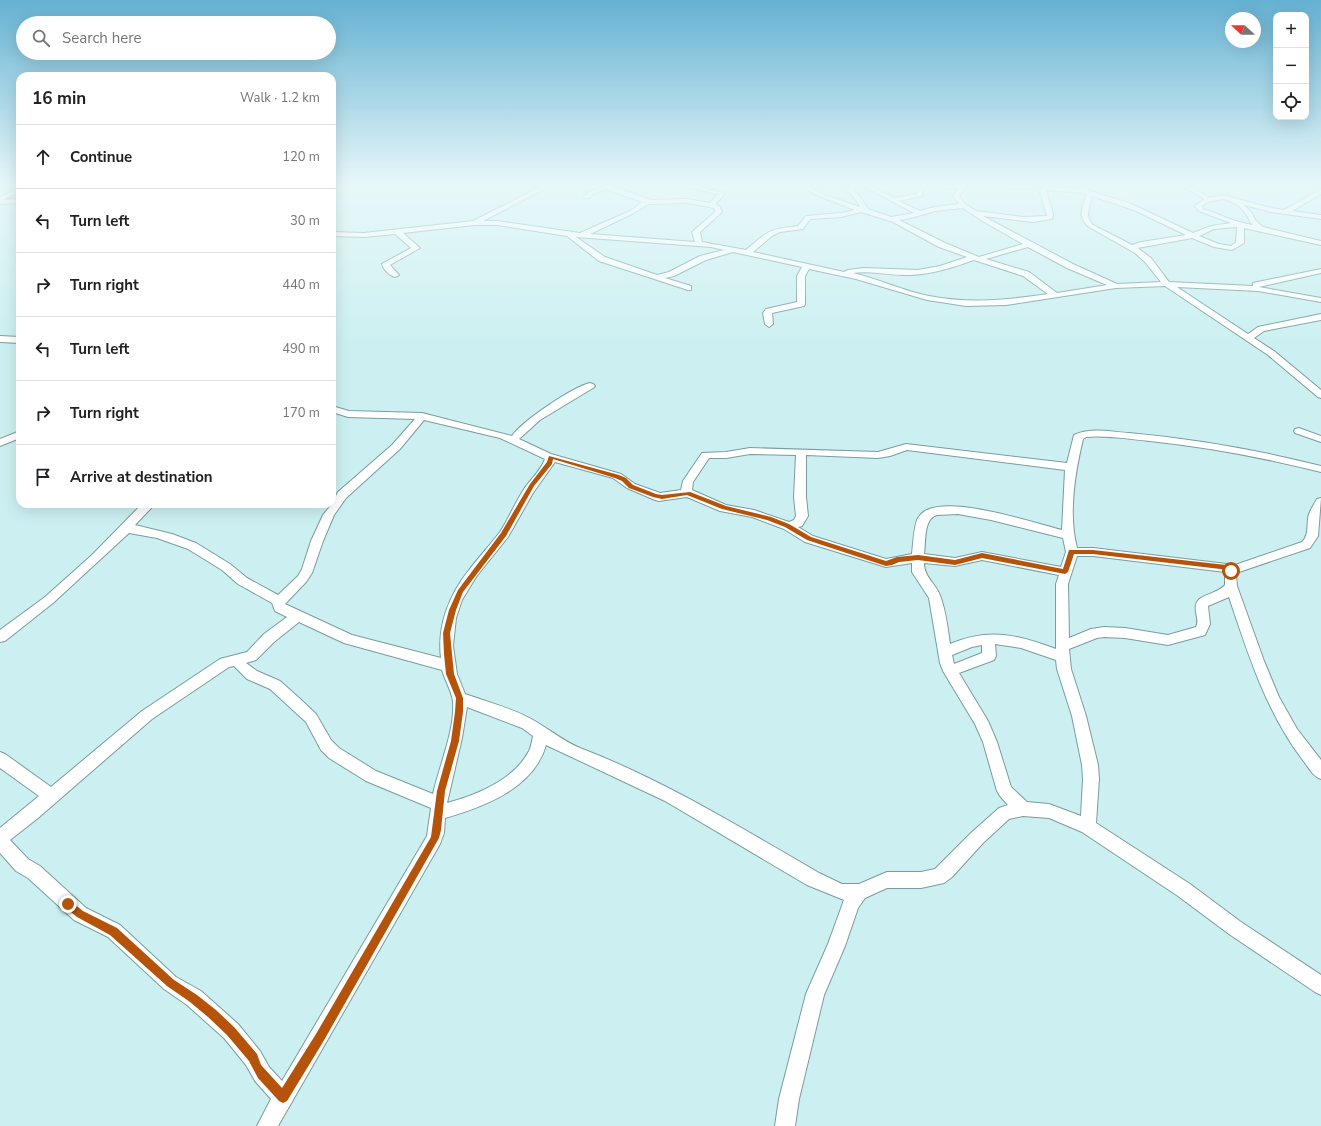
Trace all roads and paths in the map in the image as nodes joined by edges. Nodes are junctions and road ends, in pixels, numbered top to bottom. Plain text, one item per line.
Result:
1 (405, 239) edge
2 (574, 239) edge
3 (619, 239) edge
4 (698, 239) edge
5 (764, 239) edge
6 (929, 239) edge
7 (1020, 239) edge
8 (1114, 239) edge
9 (1178, 239) edge
10 (1201, 239) edge
11 (1240, 239) edge
12 (1303, 239) edge
13 (1321, 243) edge
14 (701, 244) junction
15 (1029, 244) junction
16 (1132, 248) junction
17 (733, 249) junction
18 (748, 253) junction
19 (977, 258) junction
20 (806, 267) junction
21 (1321, 271) edge
22 (842, 274) junction
23 (395, 276) dead end
24 (659, 278) junction
25 (1167, 284) junction
26 (1116, 286) junction
27 (1232, 287) junction
28 (688, 288) dead end
29 (1056, 296) junction
30 (1301, 297) junction
31 (1321, 300) edge
32 (1321, 309) edge
33 (1321, 317) edge
34 (769, 324) dead end
35 (1250, 338) junction
36 (0, 339) edge
37 (16, 340) edge
38 (590, 386) dead end
39 (1321, 395) edge
40 (336, 410) edge
41 (422, 416) junction
42 (1299, 431) dead end
43 (16, 436) edge
44 (1321, 439) edge
45 (512, 441) junction
46 (0, 443) edge
47 (804, 452) junction
48 (551, 457) junction
49 (1070, 467) junction
50 (1321, 469) edge
51 (686, 493) junction
52 (1321, 502) edge
53 (336, 504) edge
54 (145, 508) edge
55 (334, 508) edge
56 (787, 526) junction
57 (123, 529) junction
58 (1068, 535) junction
59 (1072, 552) junction
60 (918, 558) junction
61 (1235, 569) junction
62 (1065, 572) junction
63 (1231, 586) junction
64 (280, 601) junction
65 (298, 615) junction
66 (0, 637) edge
67 (988, 639) junction
68 (1064, 651) junction
69 (945, 652) junction
70 (238, 660) junction
71 (449, 666) junction
72 (950, 671) junction
73 (459, 698) junction
74 (541, 734) junction
75 (0, 759) edge
76 (1321, 772) edge
77 (52, 796) junction
78 (439, 809) junction
79 (1023, 809) junction
80 (1088, 827) junction
81 (0, 838) edge
82 (0, 841) edge
83 (859, 892) junction
84 (1321, 986) edge
85 (283, 1097) junction
86 (267, 1126) edge
87 (785, 1126) edge

1 - 23 street
2 - 24 street
3 - 14 street
4 - 14 street
5 - 18 street
6 - 19 street
7 - 15 street
8 - 16 street
9 - 16 street
10 - 11 street
12 - 13 street
14 - 17 street
15 - 19 street
15 - 26 street
16 - 25 street
17 - 18 street
17 - 24 street
18 - 20 street
19 - 22 street
19 - 29 street
20 - 22 street
20 - 34 street
21 - 27 street
22 - 29 street
24 - 28 street
25 - 26 street
25 - 27 street
25 - 35 street
26 - 29 street
27 - 30 street
30 - 31 street
30 - 32 street
33 - 35 street
35 - 39 street
36 - 37 street
38 - 45 street
40 - 41 street
41 - 45 street
41 - 53 street
42 - 44 street
43 - 46 street
45 - 48 street
47 - 49 street
47 - 51 street
47 - 56 street
48 - 51 street
48 - 71 street
49 - 50 street
49 - 58 street
51 - 56 street
52 - 61 street
54 - 57 street
55 - 64 street
56 - 60 street
57 - 64 street
57 - 66 street
58 - 59 street
58 - 60 street
59 - 61 street
59 - 62 street
60 - 62 street
60 - 69 street
61 - 63 street
62 - 68 street
63 - 68 street
63 - 76 street
64 - 65 street
65 - 70 street
65 - 71 street
67 - 68 street
67 - 69 street
67 - 72 street
68 - 80 street
69 - 72 street
70 - 77 street
70 - 78 street
71 - 73 street
72 - 79 street
73 - 74 street
73 - 78 street
74 - 78 street
74 - 83 street
75 - 77 street
77 - 81 street
78 - 85 street
79 - 80 street
79 - 83 street
80 - 84 street
82 - 85 street
83 - 87 street
85 - 86 street

